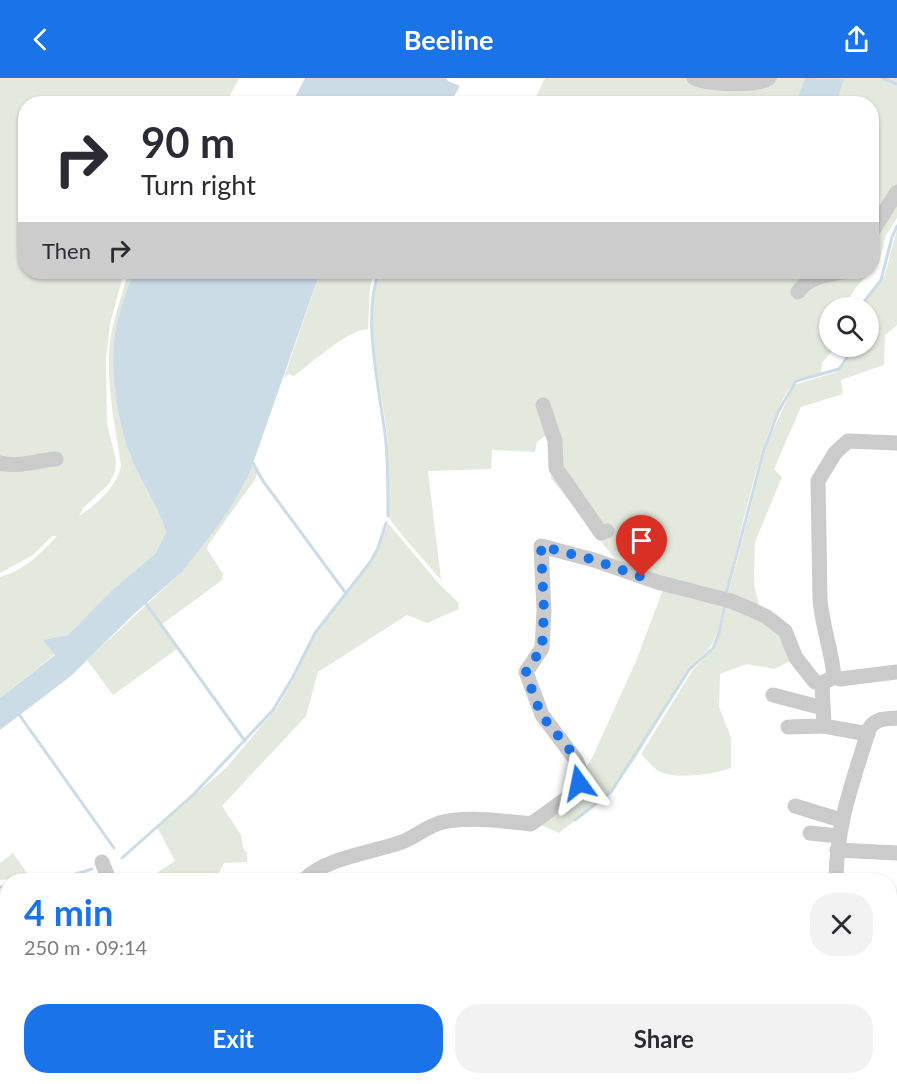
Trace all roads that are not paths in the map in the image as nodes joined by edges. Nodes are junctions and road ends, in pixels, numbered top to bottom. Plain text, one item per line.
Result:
1 (694, 78) edge
2 (769, 78) edge
3 (897, 192) edge
4 (879, 221) edge
5 (811, 279) edge
6 (798, 292) dead end
7 (543, 405) dead end
8 (897, 443) edge
9 (56, 459) dead end
10 (0, 463) edge
11 (607, 531) dead end
12 (897, 672) edge
13 (828, 680) junction
14 (772, 696) dead end
15 (823, 708) junction
16 (897, 718) edge
17 (824, 726) junction
18 (788, 727) dead end
19 (867, 734) junction
20 (795, 806) dead end
21 (841, 820) junction
22 (810, 833) dead end
23 (838, 843) junction
24 (897, 853) edge
25 (102, 862) dead end
26 (106, 873) edge
27 (312, 873) edge
28 (836, 873) edge

1 - 2 street
3 - 4 street
5 - 6 street
7 - 11 street
8 - 13 street
9 - 10 street
12 - 13 street
13 - 15 street
13 - 27 street
14 - 15 street
15 - 17 street
16 - 19 street
17 - 18 street
17 - 19 street
19 - 21 street
20 - 21 street
21 - 23 street
22 - 23 street
23 - 24 street
23 - 28 street
25 - 26 street

